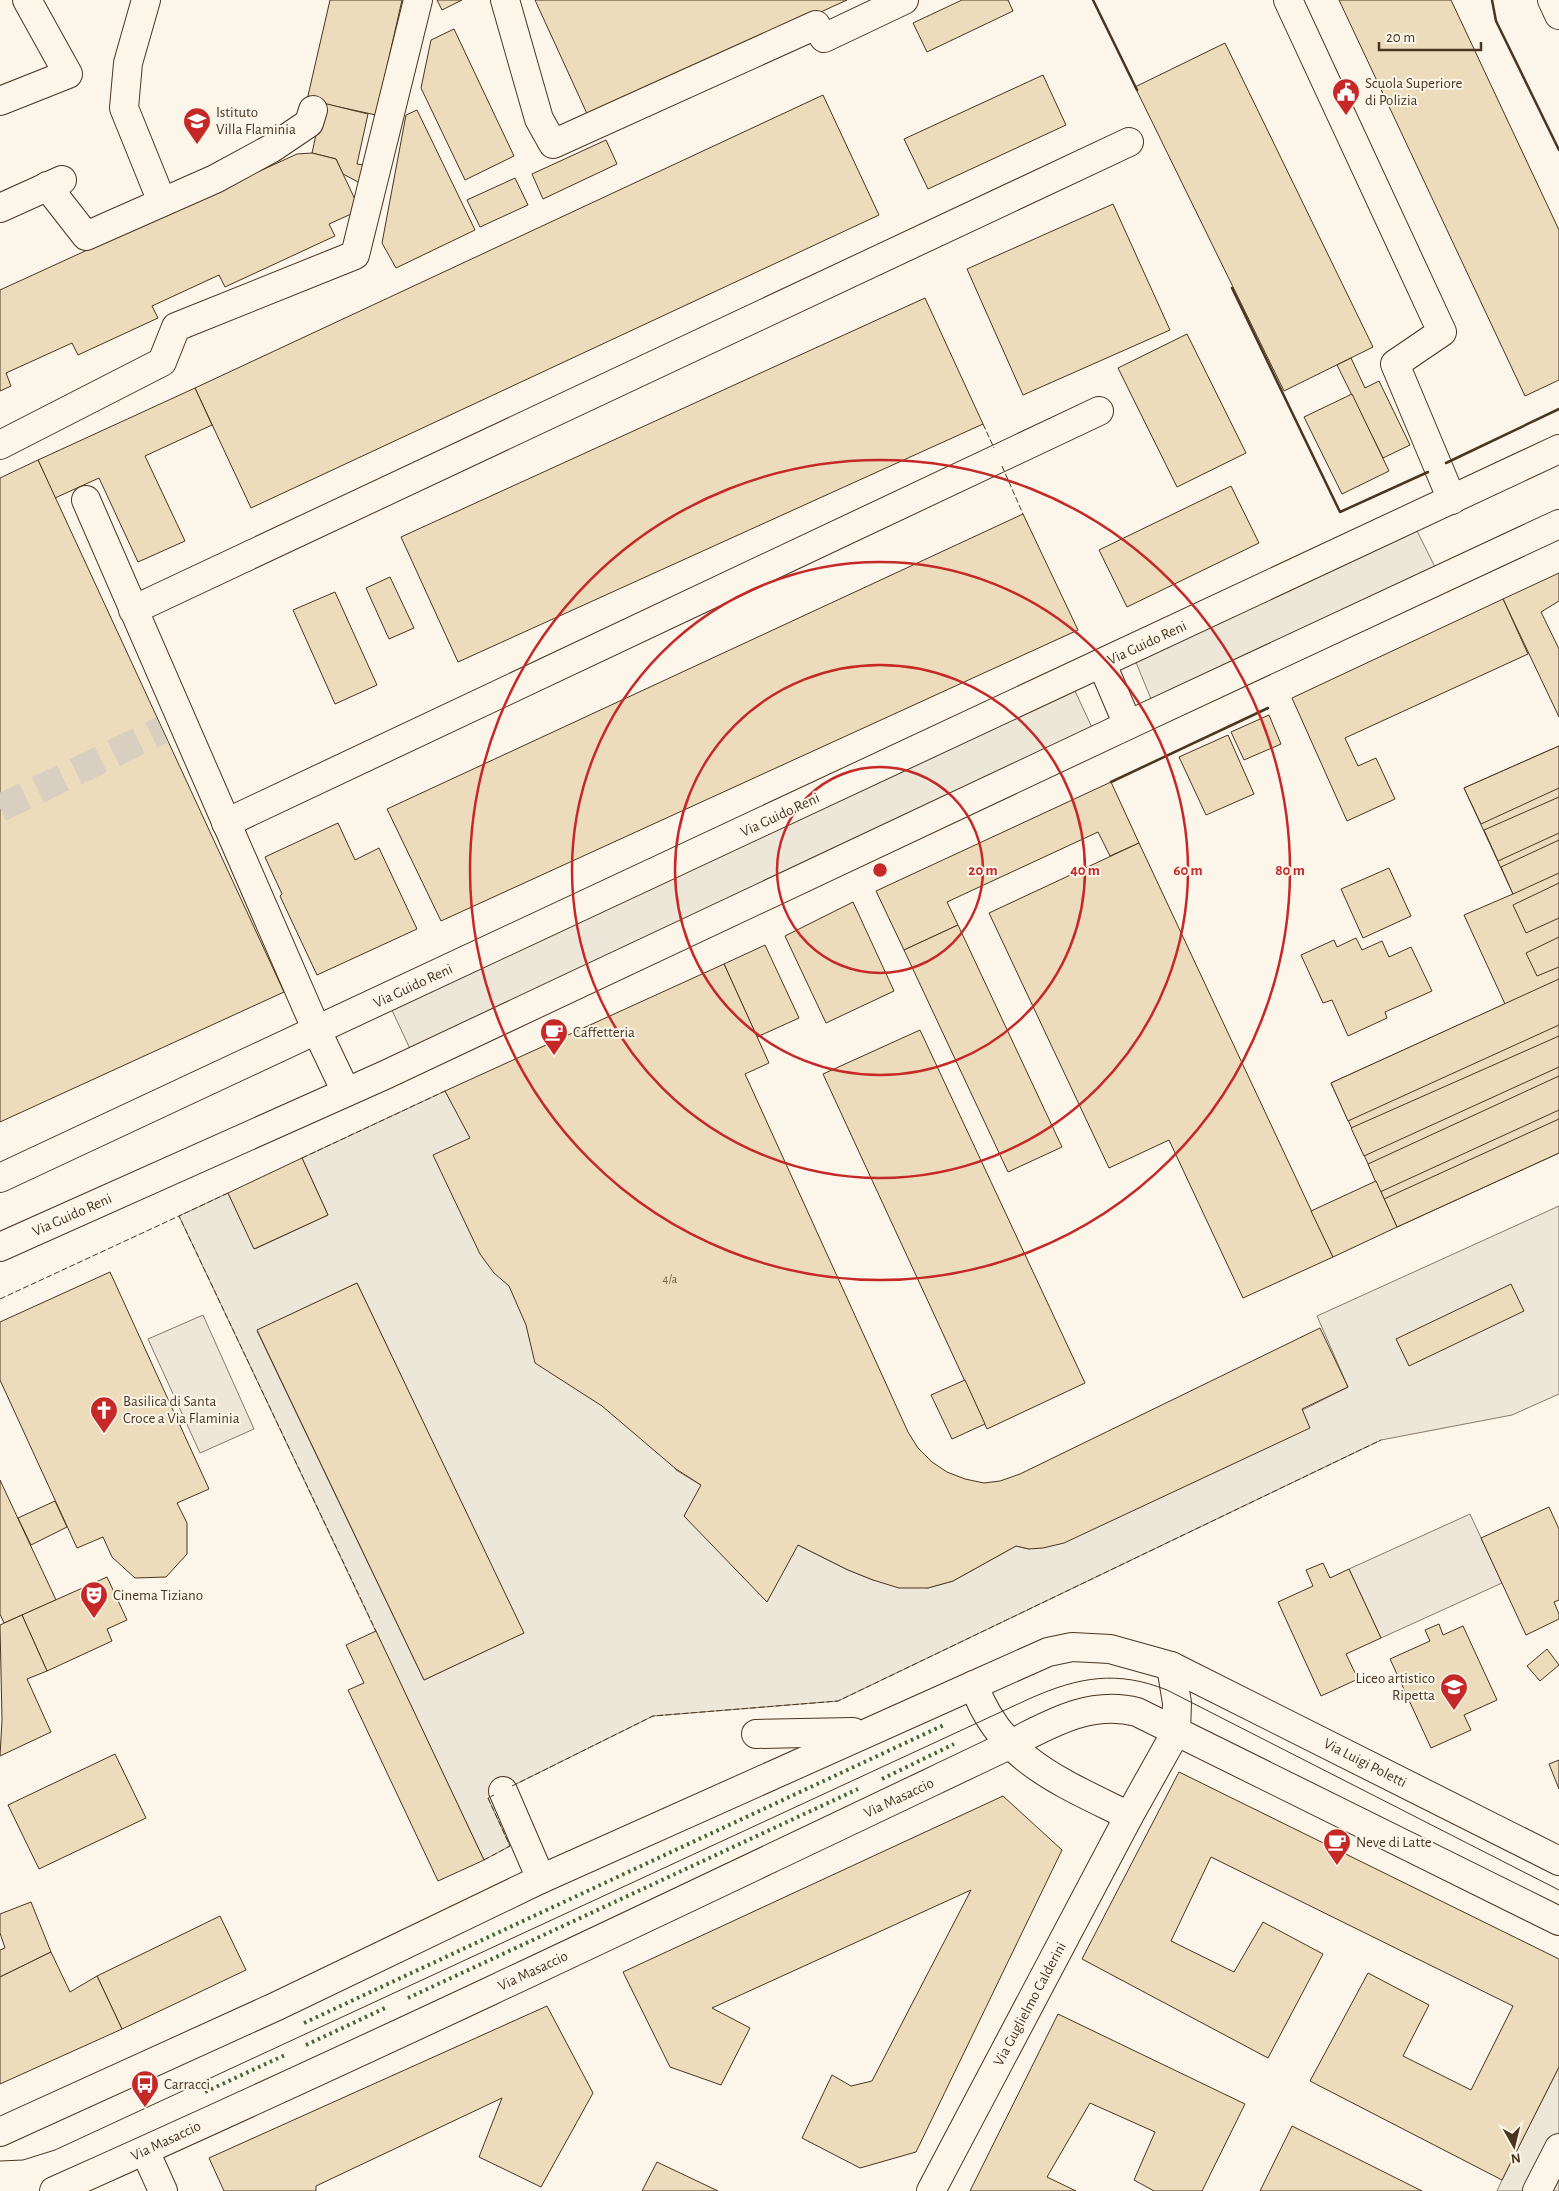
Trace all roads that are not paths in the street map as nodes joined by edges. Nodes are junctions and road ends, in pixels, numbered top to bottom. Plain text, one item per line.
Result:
1 (26, 0) edge
2 (146, 0) edge
3 (418, 0) edge
4 (505, 0) edge
5 (904, 0) edge
6 (1288, 0) edge
7 (1552, 0) edge
8 (1559, 14) edge
9 (0, 101) edge
10 (313, 110) dead end
11 (1129, 142) dead end
12 (162, 202) junction
13 (0, 208) edge
14 (1099, 410) dead end
15 (0, 444) edge
16 (1559, 450) edge
17 (86, 500) dead end
18 (1452, 500) junction
19 (1559, 524) edge
20 (133, 610) junction
21 (1102, 664) junction
22 (1128, 725) junction
23 (226, 822) junction
24 (317, 1031) junction
25 (346, 1092) junction
26 (0, 1178) edge
27 (0, 1247) edge
28 (1171, 1666) junction
29 (974, 1685) junction
30 (864, 1732) junction
31 (1176, 1732) junction
32 (756, 1734) dead end
33 (1009, 1745) junction
34 (503, 1791) dead end
35 (1129, 1816) junction
36 (1559, 1861) edge
37 (541, 1879) junction
38 (1559, 1921) edge
39 (0, 2132) edge
40 (1559, 2148) edge
41 (145, 2151) junction
42 (54, 2191) edge
43 (163, 2191) edge
44 (931, 2191) edge
45 (1537, 2191) edge

1 - 9 street
2 - 12 street
3 - 15 street
4 - 5 street
6 - 18 street
7 - 8 street
10 - 12 street
11 - 20 street
12 - 13 street
14 - 23 street
16 - 18 street, Via Guido Reni
17 - 20 street
18 - 21 street, Via Guido Reni
19 - 22 street, Via Guido Reni
20 - 23 street
21 - 22 street
21 - 24 street, Via Guido Reni
22 - 25 street, Via Guido Reni
23 - 24 street
24 - 25 street
24 - 26 street, Via Guido Reni
25 - 27 street, Via Guido Reni
28 - 29 street, Via Luigi Poletti
28 - 31 street
28 - 36 street, Via Luigi Poletti
29 - 30 street
29 - 33 street
30 - 32 street
30 - 37 street
31 - 33 street, Via Masaccio
31 - 35 street, Via Guglielmo Calderini
31 - 38 street
33 - 35 street
33 - 41 street, Via Masaccio
34 - 37 street
35 - 44 street, Via Guglielmo Calderini
37 - 39 street
40 - 45 street
41 - 42 street, Via Masaccio
41 - 43 street

